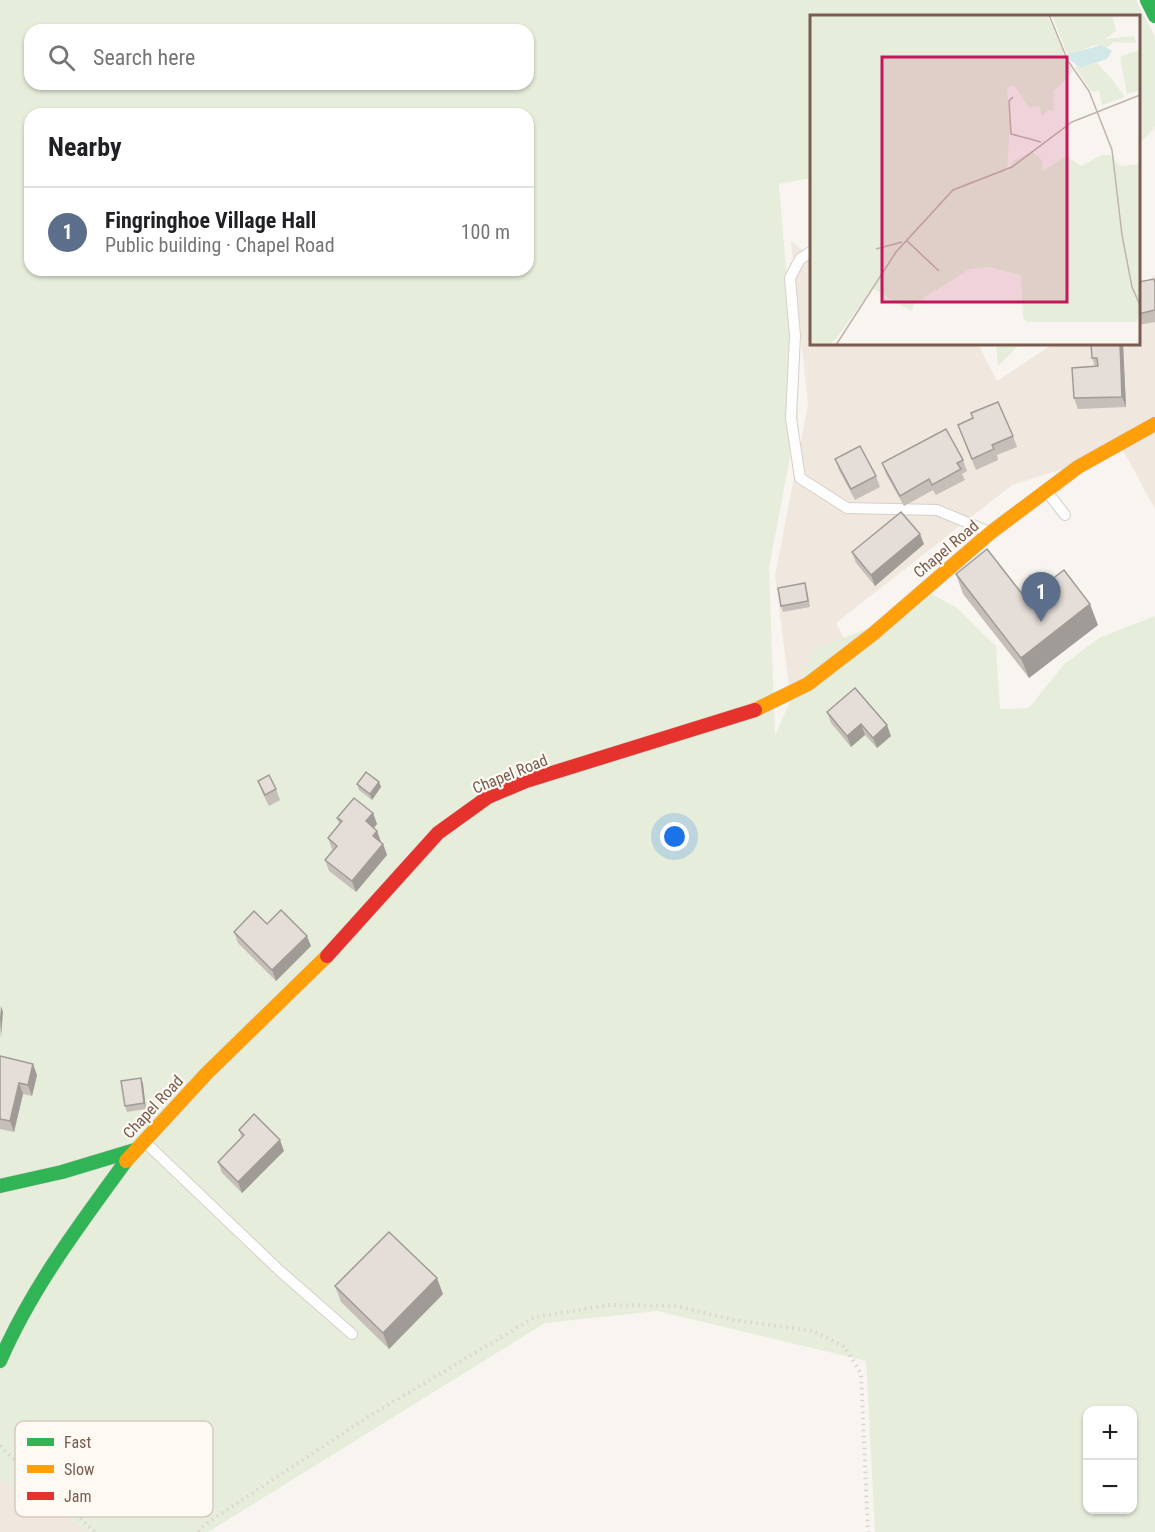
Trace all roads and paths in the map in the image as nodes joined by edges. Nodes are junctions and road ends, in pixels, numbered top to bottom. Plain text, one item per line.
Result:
1 (1147, 0) edge
2 (1155, 16) edge
3 (810, 252) edge
4 (1155, 424) edge
5 (1046, 491) junction
6 (1065, 515) dead end
7 (990, 532) junction
8 (140, 1145) junction
9 (0, 1186) edge
10 (351, 1334) dead end
11 (0, 1361) edge
12 (0, 1446) edge
13 (15, 1460) edge
14 (78, 1517) edge
15 (95, 1532) edge
16 (199, 1532) edge
17 (868, 1532) edge

1 - 2 street
3 - 7 lane
4 - 5 street, Chapel Road
5 - 6 lane
5 - 7 street, Chapel Road
7 - 8 street, Chapel Road
8 - 9 street
8 - 10 lane
8 - 11 street, Chapel Road
12 - 13 path
14 - 15 path
16 - 17 path

